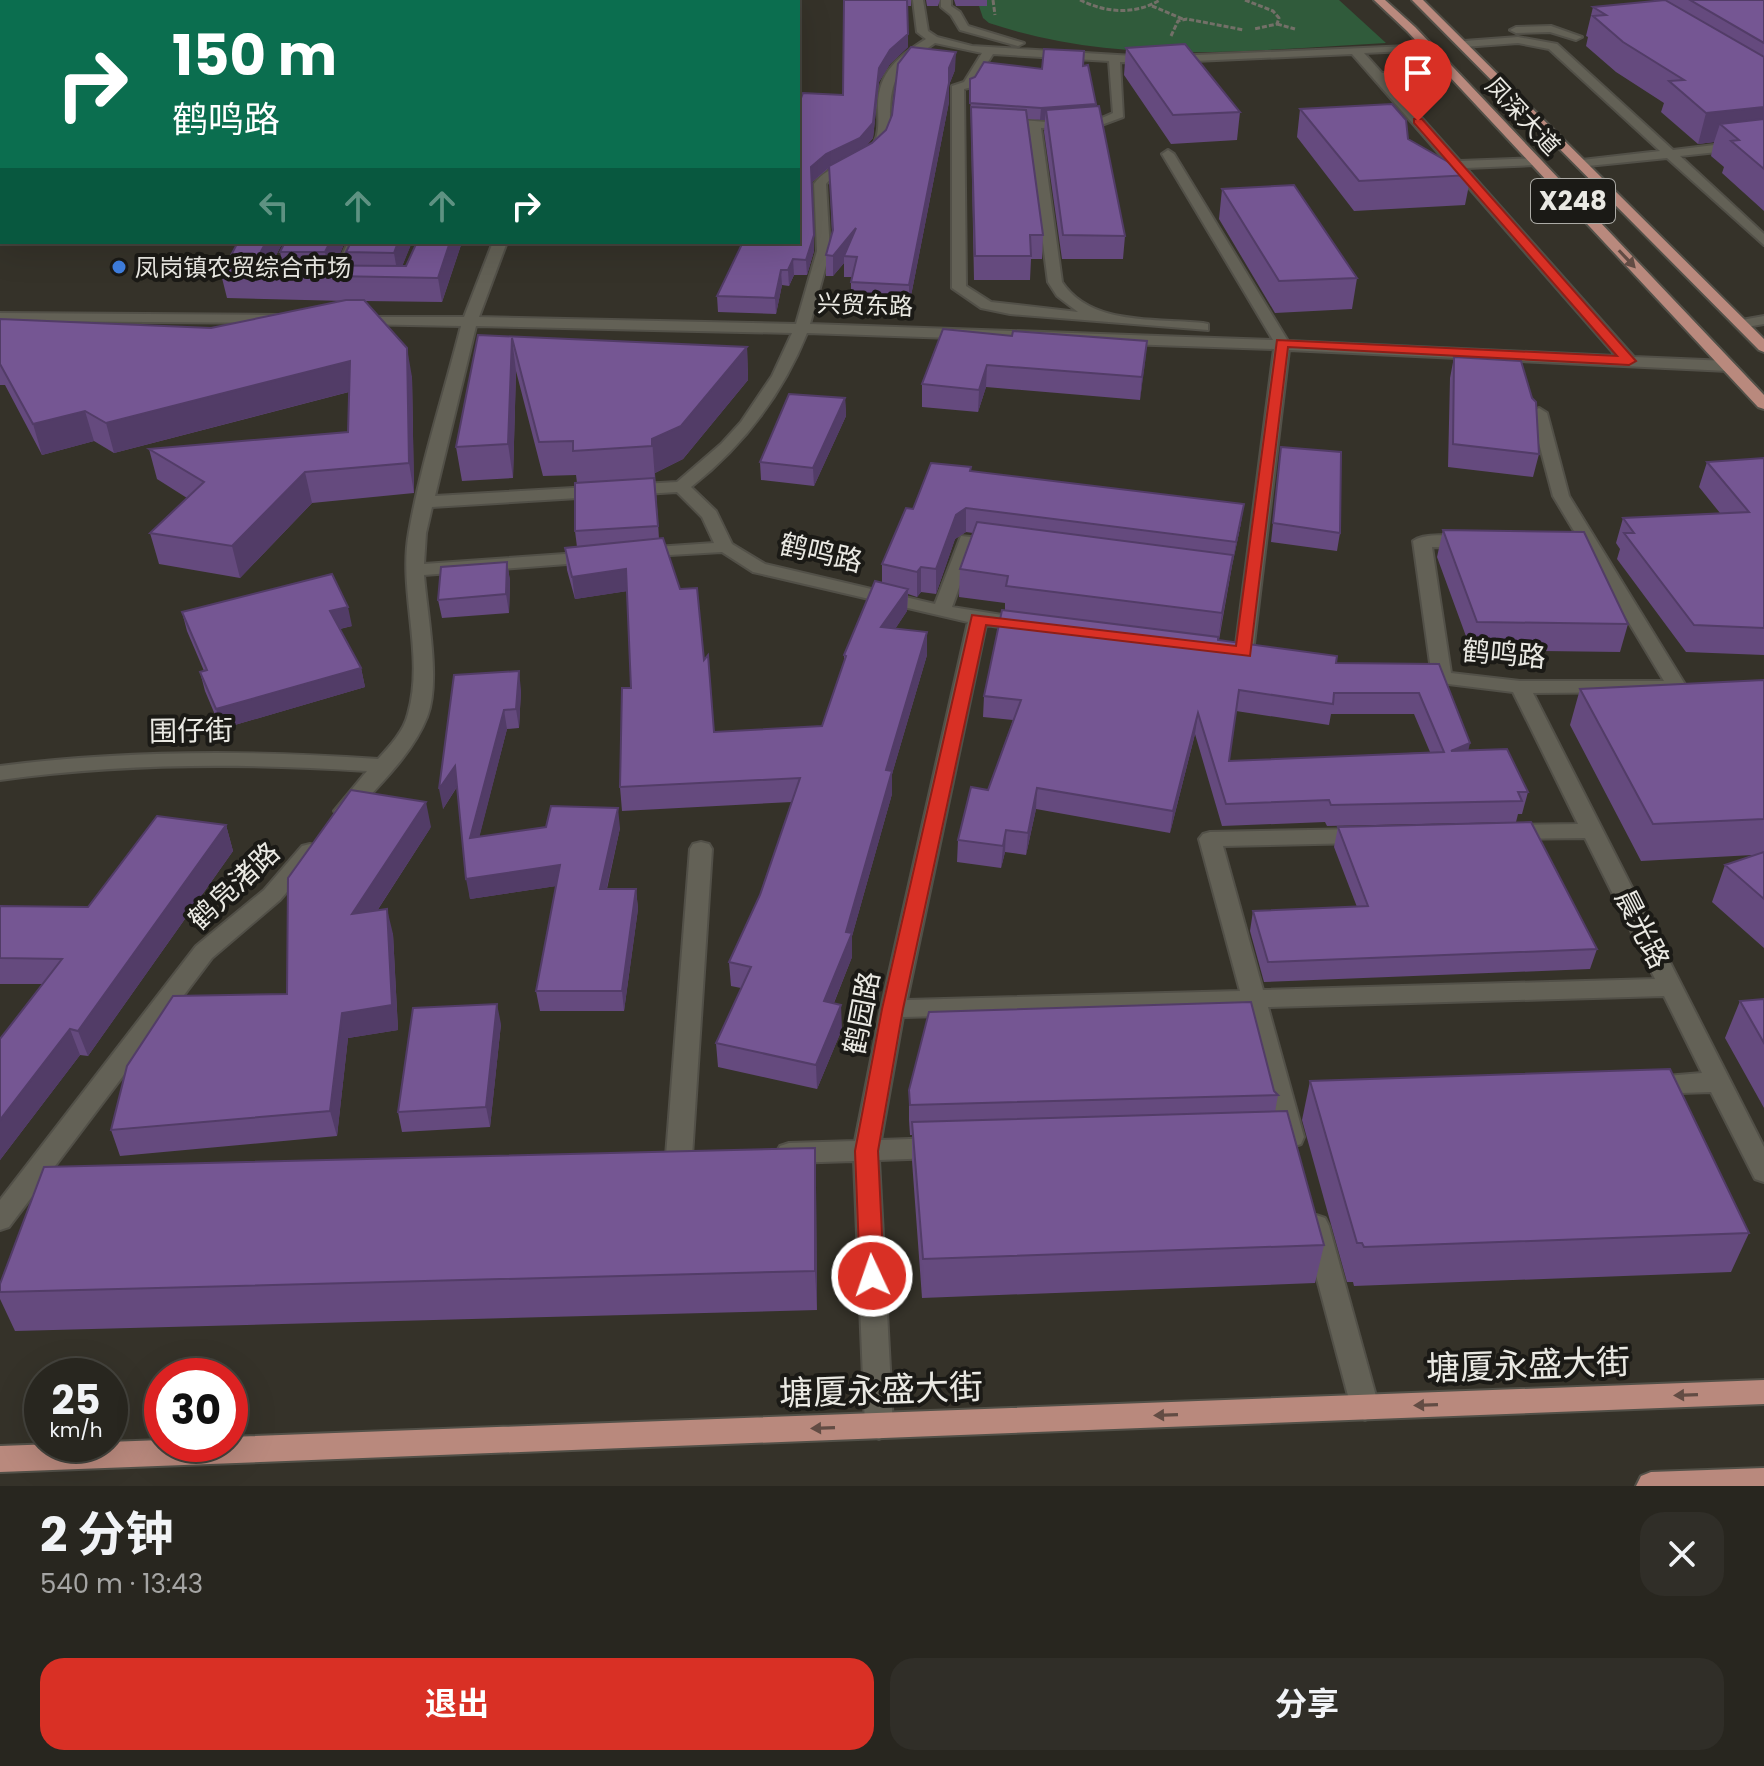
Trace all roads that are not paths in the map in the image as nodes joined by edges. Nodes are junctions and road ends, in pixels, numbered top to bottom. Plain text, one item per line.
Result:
1 (918, 0) edge
2 (946, 0) edge
3 (1379, 0) edge
4 (1417, 0) edge
5 (1576, 37) dead end
6 (933, 39) junction
7 (1460, 41) junction
8 (1428, 47) junction
9 (990, 50) junction
10 (1356, 51) junction
11 (1058, 55) junction
12 (1114, 58) junction
13 (1454, 75) junction
14 (1379, 77) junction
15 (989, 122) edge
16 (1034, 124) junction
17 (1764, 143) edge
18 (1168, 154) dead end
19 (1671, 155) junction
20 (1535, 161) junction
21 (1582, 164) junction
22 (1456, 165) junction
23 (1764, 241) edge
24 (354, 244) edge
25 (499, 244) edge
26 (337, 283) edge
27 (0, 317) edge
28 (1094, 317) junction
29 (298, 320) edge
30 (345, 320) edge
31 (1764, 320) edge
32 (470, 321) junction
33 (1741, 324) junction
34 (804, 327) junction
35 (1282, 343) junction
36 (1764, 347) edge
37 (1629, 361) junction
38 (1728, 366) junction
39 (1764, 404) edge
40 (1539, 413) edge
41 (681, 487) junction
42 (424, 502) junction
43 (1485, 544) edge
44 (1014, 546) edge
45 (725, 547) junction
46 (415, 570) junction
47 (942, 610) junction
48 (978, 619) junction
49 (1041, 627) edge
50 (1244, 652) edge
51 (1396, 671) edge
52 (1442, 677) junction
53 (1520, 687) junction
54 (384, 766) junction
55 (0, 773) edge
56 (1593, 831) junction
57 (1481, 833) edge
58 (1385, 835) edge
59 (701, 849) dead end
60 (1671, 987) junction
61 (1254, 999) junction
62 (893, 1009) junction
63 (1719, 1082) junction
64 (1625, 1086) edge
65 (1312, 1097) edge
66 (1281, 1098) junction
67 (1291, 1137) junction
68 (1260, 1138) edge
69 (961, 1148) edge
70 (866, 1151) junction
71 (757, 1154) edge
72 (710, 1155) edge
73 (679, 1156) junction
74 (647, 1157) edge
75 (1299, 1165) edge
76 (1764, 1172) edge
77 (33, 1175) junction
78 (65, 1175) edge
79 (1311, 1208) edge
80 (0, 1219) edge
81 (1764, 1392) edge
82 (1365, 1407) junction
83 (879, 1426) junction
84 (0, 1459) edge
85 (1764, 1482) edge
86 (1728, 1484) edge
87 (1651, 1486) edge

1 - 6 street
2 - 11 street
3 - 8 main road, 凤深大道 / X248
4 - 7 main road, 凤深大道 / X248
5 - 7 street
6 - 9 street
6 - 34 street
7 - 19 street
7 - 21 main road, 凤深大道 / X248
8 - 10 street
8 - 13 main road, 凤深大道 / X248
9 - 11 street
9 - 28 street
10 - 12 street
10 - 14 street
11 - 12 street
12 - 16 street
13 - 14 street
13 - 20 main road, 凤深大道 / X248
14 - 22 street
15 - 16 street
16 - 28 street
17 - 19 street
18 - 35 street
19 - 21 street
19 - 23 street
20 - 22 street
20 -> 38 main road, 凤深大道 / X248
21 - 33 main road, 凤深大道 / X248
22 - 37 street
24 - 26 street
25 - 32 street, 鹤凫渚路
27 - 29 street
28 - 35 street
30 - 32 street, 兴贸东路
31 - 33 street
32 - 34 street, 兴贸东路
32 - 42 street, 鹤凫渚路
33 - 36 main road, 凤深大道 / X248
34 - 35 street, 兴贸东路
34 - 41 street
35 - 37 street, 兴贸东路
35 - 50 street
37 - 38 street, 兴贸东路
38 - 39 main road, 凤深大道 / X248
40 - 53 street, 鹤鸣路
41 - 42 street
41 - 45 street
42 - 46 street, 鹤凫渚路
43 - 52 street
44 - 47 street
45 - 46 street
45 - 47 street, 鹤鸣路
46 - 54 street, 鹤凫渚路
47 - 48 street, 鹤鸣路
48 - 49 street, 鹤鸣路
48 - 62 street, 鹤园路
51 - 52 street, 鹤鸣路
52 - 53 street, 鹤鸣路
53 - 56 street, 晨光路
54 - 55 street, 围仔街
54 - 77 street, 鹤凫渚路
56 - 57 street
56 - 60 street, 晨光路
58 - 61 street
59 - 73 street
60 - 61 street
60 - 63 street, 晨光路
61 - 62 street
61 - 66 street
62 - 70 street, 鹤园路
63 - 64 street
63 - 76 street, 晨光路
65 - 66 street
66 - 67 street
67 - 68 street
67 - 75 street
69 - 70 street
70 - 71 street
70 - 83 street, 鹤园路
72 - 73 street
73 - 74 street
77 - 78 street
77 - 80 street, 鹤凫渚路
79 - 82 street
81 -> 82 main road, 塘厦永盛大街
82 -> 83 main road, 塘厦永盛大街
83 -> 84 main road, 塘厦永盛大街
85 - 86 main road
86 - 87 main road

